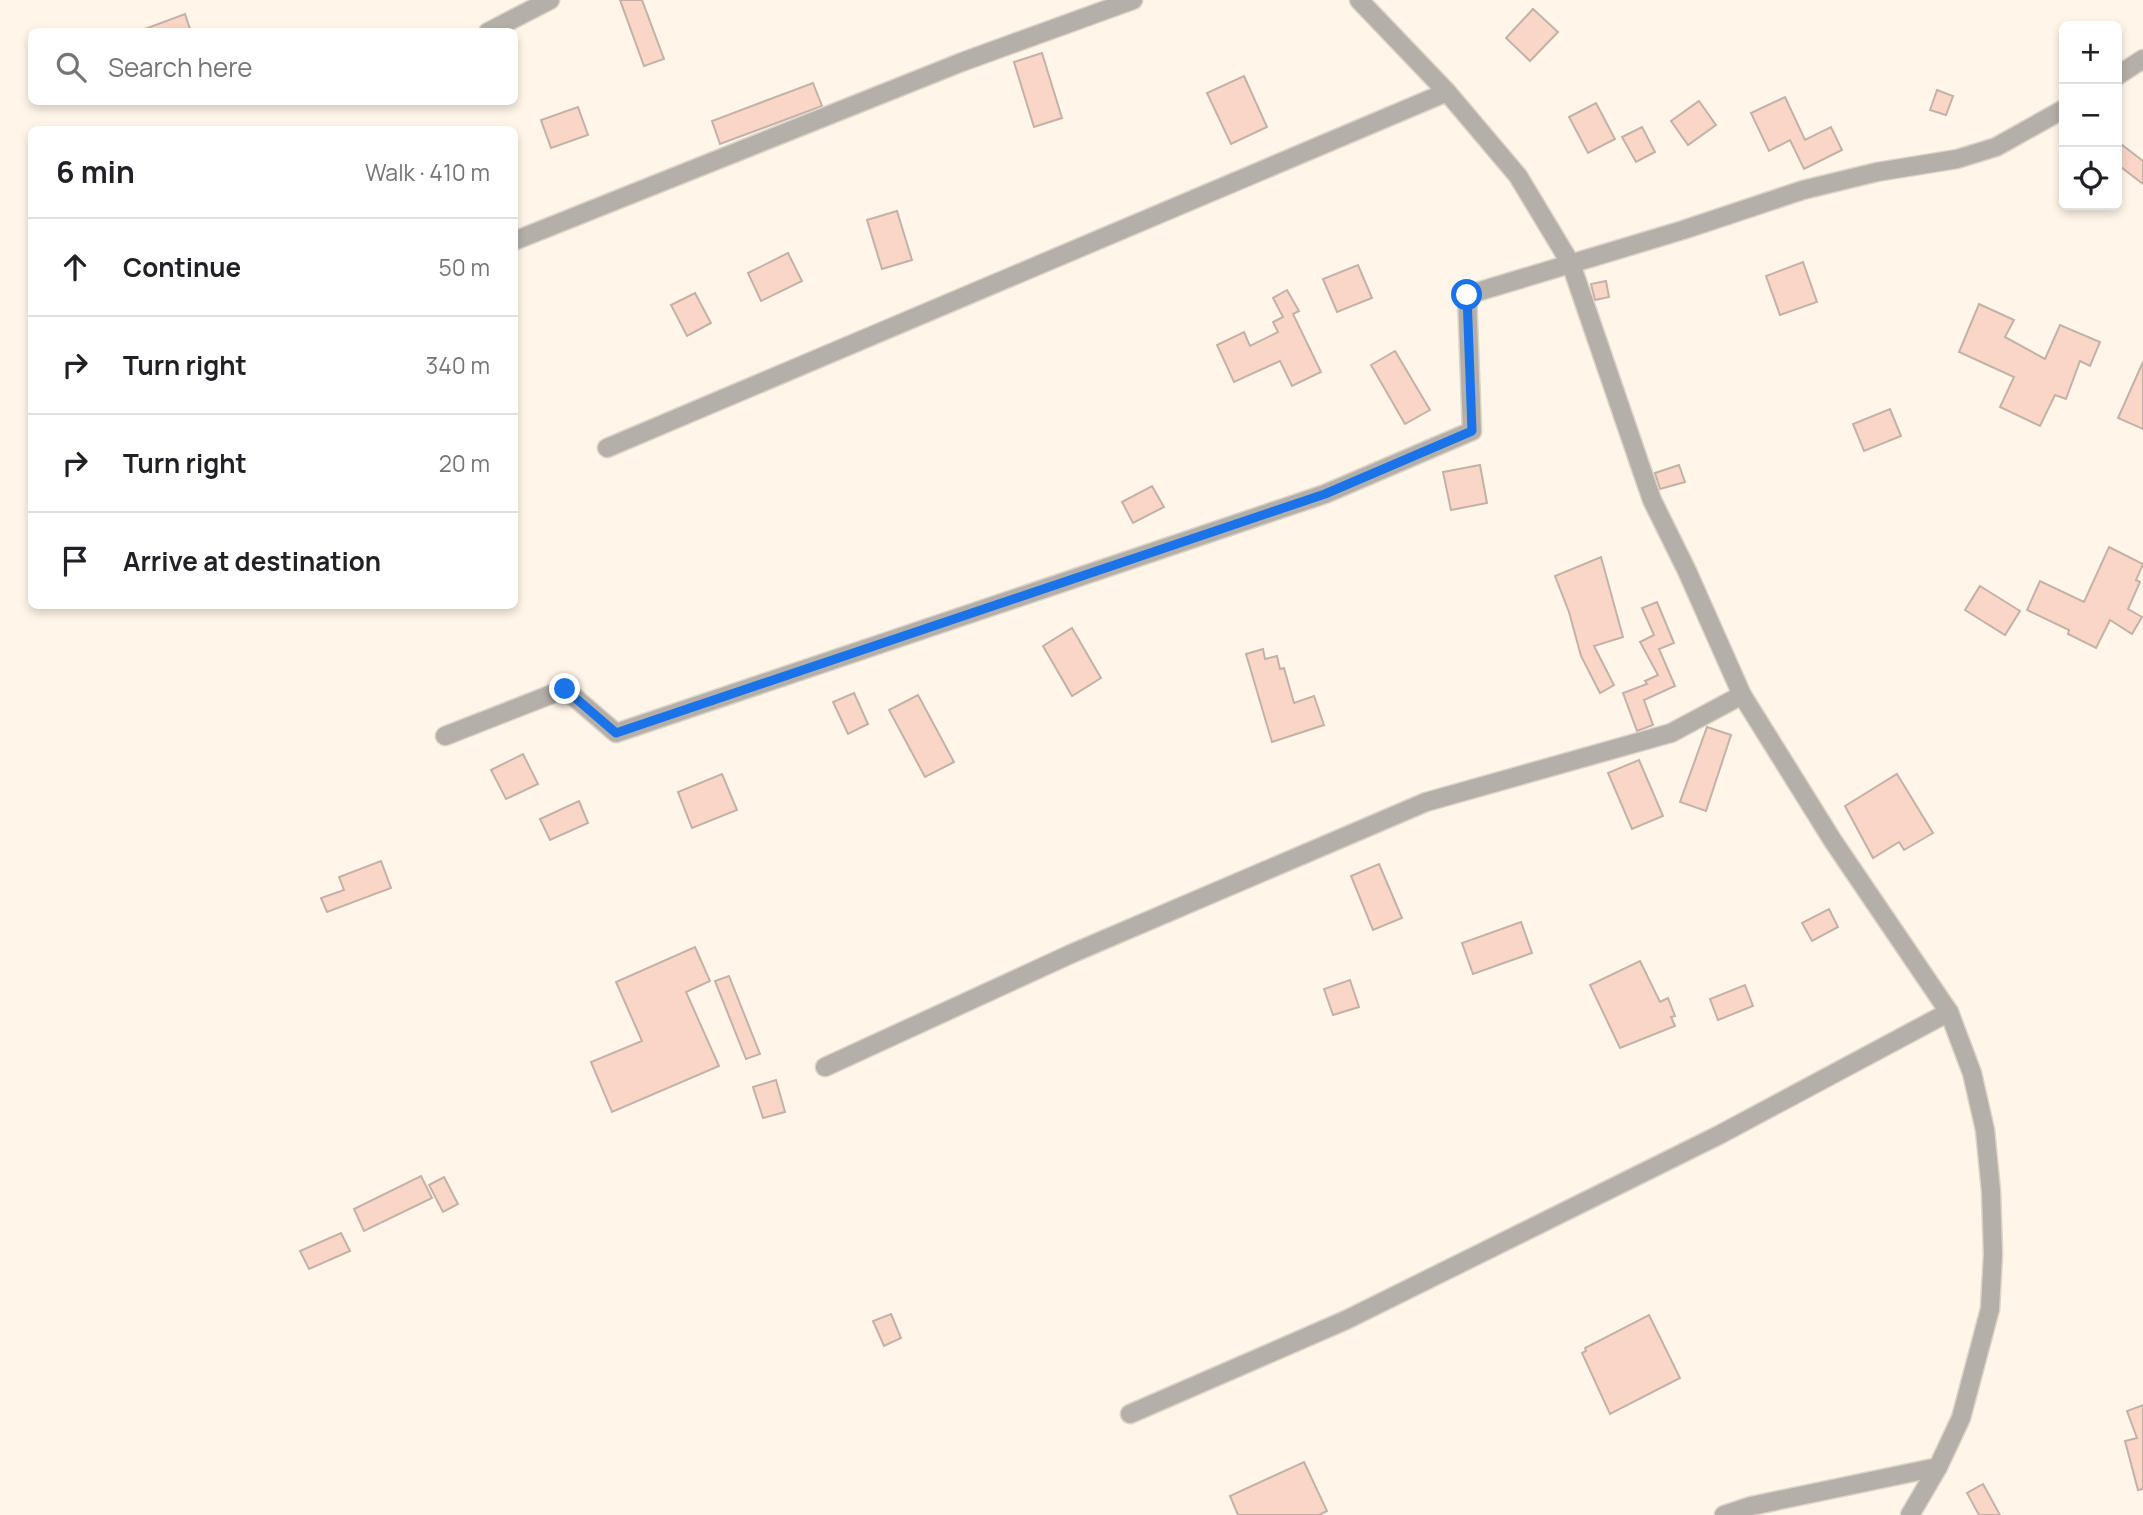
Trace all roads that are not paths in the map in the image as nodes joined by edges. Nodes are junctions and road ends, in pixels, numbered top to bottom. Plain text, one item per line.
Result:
1 (550, 0) edge
2 (1133, 0) edge
3 (1361, 1) edge
4 (496, 28) edge
5 (2143, 59) edge
6 (2122, 73) edge
7 (1447, 92) junction
8 (2059, 112) edge
9 (518, 238) edge
10 (1571, 264) junction
11 (607, 448) dead end
12 (1742, 695) junction
13 (445, 736) dead end
14 (1949, 1012) junction
15 (825, 1067) dead end
16 (1130, 1414) dead end
17 (1938, 1467) junction
18 (1724, 1515) edge
19 (1910, 1515) edge

1 - 4 street
2 - 9 street
3 - 7 street
5 - 6 street
7 - 10 street
7 - 11 street
8 - 10 street
10 - 12 street
10 - 13 street
12 - 14 street
12 - 15 street
14 - 16 street
14 - 17 street
17 - 18 street
17 - 19 street

